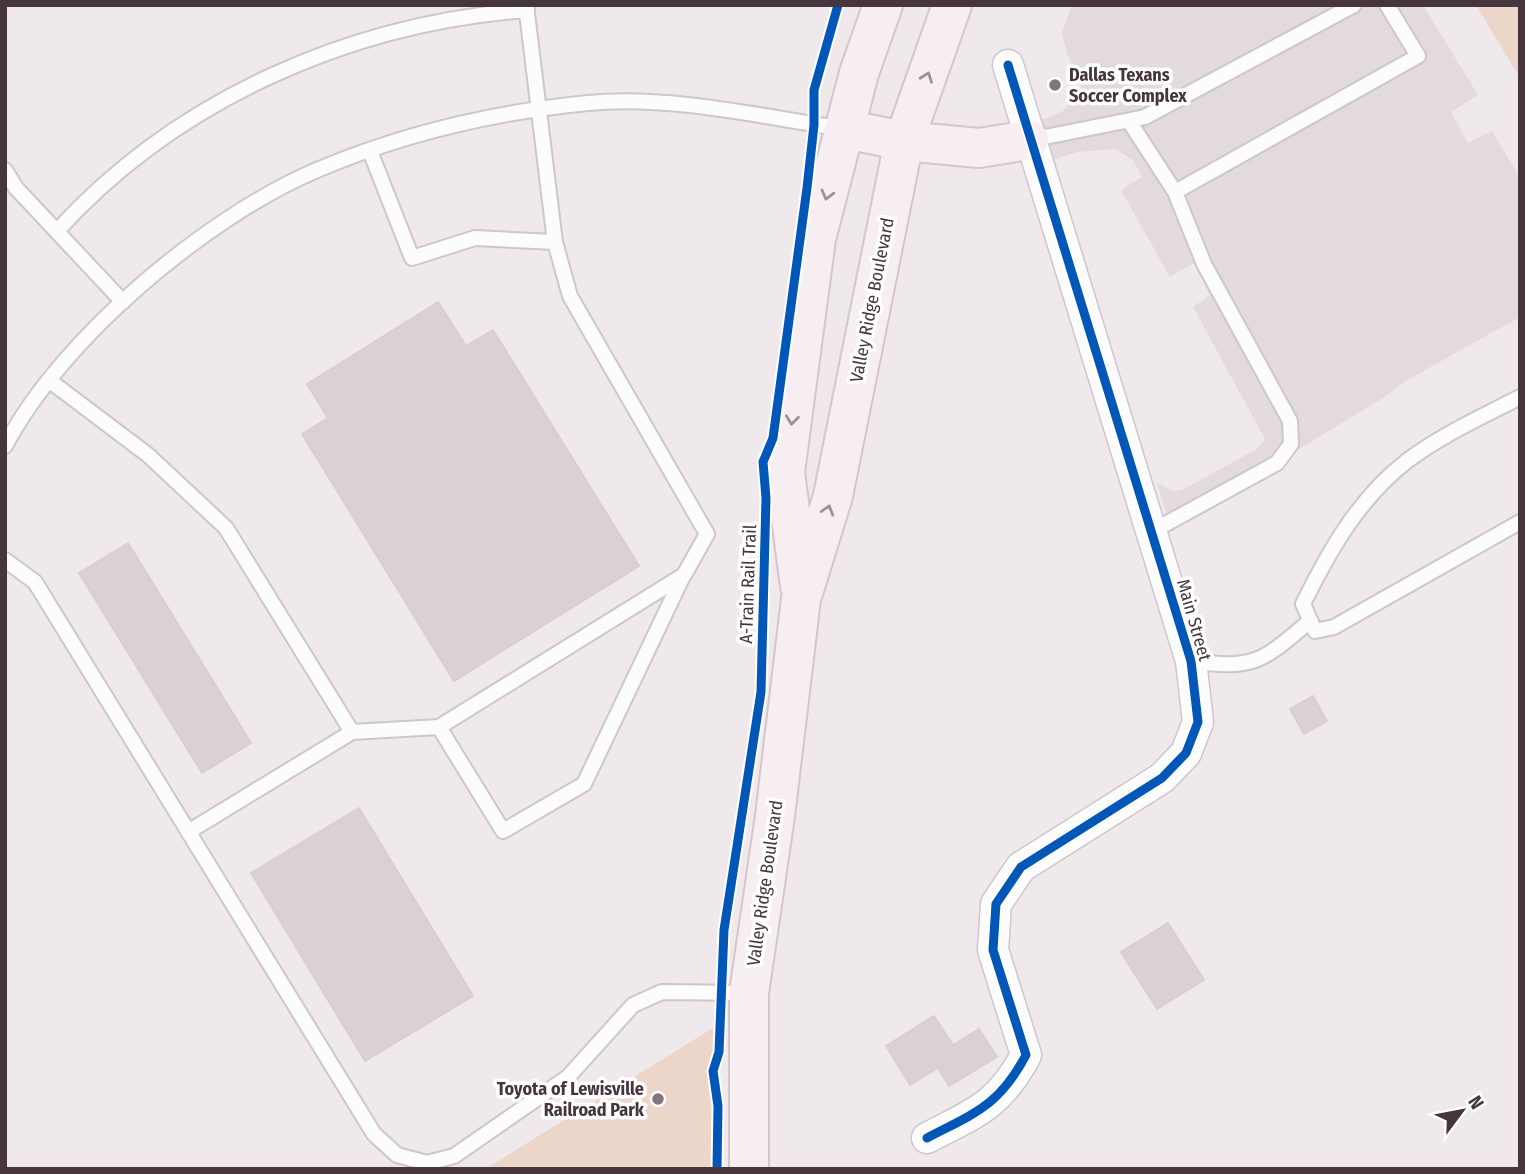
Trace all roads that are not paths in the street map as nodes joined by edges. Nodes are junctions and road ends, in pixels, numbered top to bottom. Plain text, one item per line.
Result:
1 (883, 5) edge
2 (952, 5) edge
3 (1354, 5) edge
4 (1387, 5) edge
5 (526, 8) edge
6 (1008, 65) dead end
7 (537, 111) junction
8 (1129, 121) junction
9 (845, 129) junction
10 (1029, 140) junction
11 (904, 141) junction
12 (370, 151) junction
13 (5, 170) edge
14 (1175, 192) junction
15 (57, 231) junction
16 (555, 242) junction
17 (123, 302) junction
18 (50, 381) junction
19 (1520, 397) edge
20 (5, 446) edge
21 (1520, 522) edge
22 (1151, 531) junction
23 (5, 559) edge
24 (684, 575) junction
25 (801, 599) junction
26 (1310, 621) junction
27 (1191, 661) junction
28 (439, 727) junction
29 (352, 732) junction
30 (188, 832) junction
31 (749, 993) junction
32 (927, 1138) dead end
33 (749, 1169) edge

1 - 9 street, Valley Ridge Boulevard
11 -> 2 street, Valley Ridge Boulevard
3 - 8 lane
4 - 14 lane
5 - 7 lane
5 - 15 lane
6 - 10 street, Main Street
7 - 9 lane
7 - 12 lane
7 - 16 lane
8 - 10 lane
8 - 14 lane
9 - 11 street
9 -> 25 street, Valley Ridge Boulevard
10 - 11 street
10 - 22 street, Main Street
25 -> 11 street, Valley Ridge Boulevard
12 - 16 lane
12 - 17 lane
13 - 15 lane
14 - 22 lane
15 - 17 lane
16 - 24 lane
17 - 18 lane
18 - 20 lane
18 - 29 lane
19 - 26 lane
21 - 26 lane
22 - 27 street, Main Street
23 - 30 lane
24 - 28 lane
24 - 28 lane
25 - 31 street, Valley Ridge Boulevard
26 - 27 lane
27 - 32 street, Main Street
28 - 29 lane
29 - 30 lane
30 - 31 lane
31 - 33 street, Valley Ridge Boulevard

